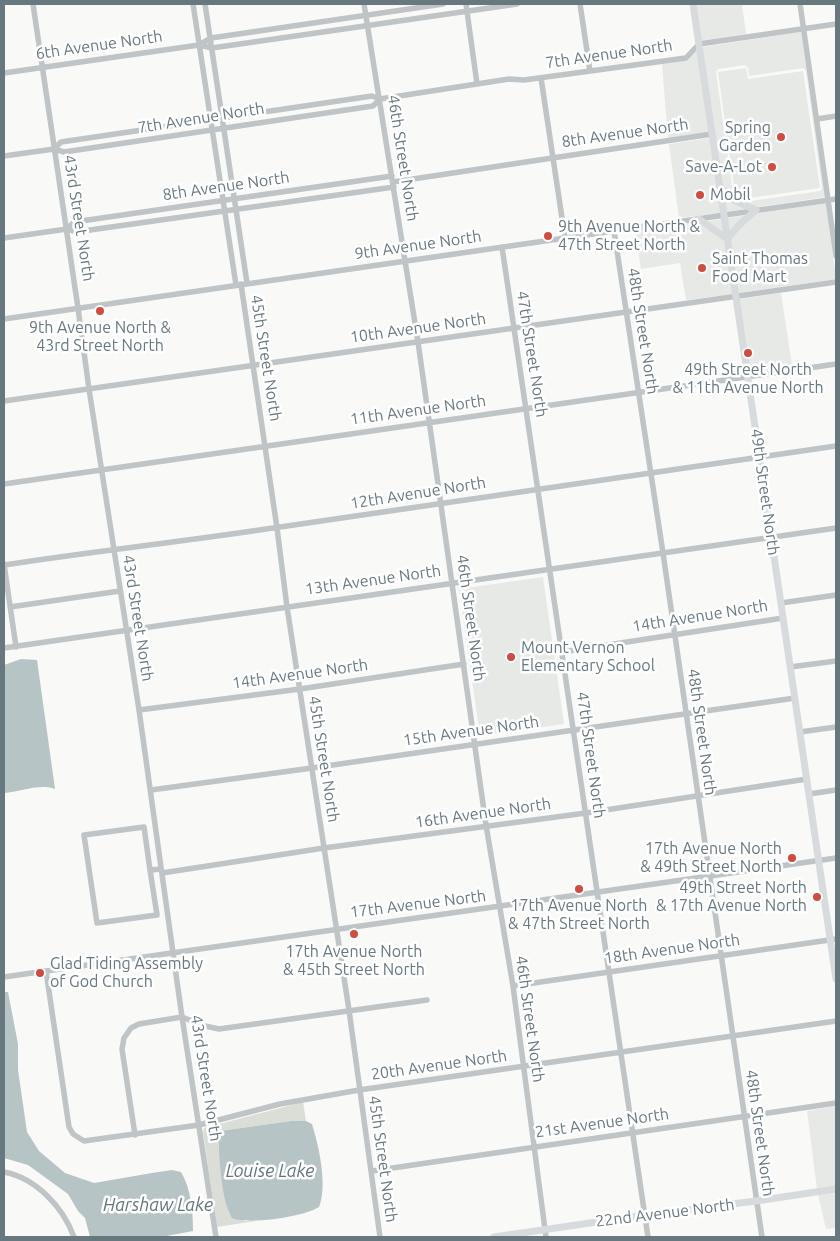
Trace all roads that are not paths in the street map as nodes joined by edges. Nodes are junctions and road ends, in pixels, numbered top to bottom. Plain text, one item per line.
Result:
1 (33, 4) edge
2 (193, 4) edge
3 (206, 4) edge
4 (364, 4) edge
5 (443, 4) edge
6 (466, 4) edge
7 (517, 4) edge
8 (580, 4) edge
9 (693, 4) edge
10 (800, 4) edge
11 (467, 12) junction
12 (366, 15) junction
13 (836, 24) edge
14 (368, 27) junction
15 (803, 28) junction
16 (211, 38) junction
17 (699, 44) junction
18 (199, 45) junction
19 (212, 48) junction
20 (43, 67) junction
21 (590, 71) junction
22 (4, 73) edge
23 (541, 78) junction
24 (476, 84) junction
25 (380, 99) junction
26 (836, 116) edge
27 (222, 118) junction
28 (817, 119) junction
29 (210, 120) junction
30 (223, 128) junction
31 (212, 130) junction
32 (712, 134) junction
33 (54, 149) junction
34 (4, 156) edge
35 (552, 157) junction
36 (393, 181) junction
37 (720, 187) junction
38 (234, 199) junction
39 (836, 199) edge
40 (828, 200) junction
41 (222, 201) junction
42 (235, 210) junction
43 (756, 210) junction
44 (224, 211) junction
45 (724, 215) junction
46 (700, 219) junction
47 (67, 229) junction
48 (614, 231) junction
49 (4, 238) edge
50 (565, 238) junction
51 (728, 238) junction
52 (502, 247) junction
53 (836, 256) edge
54 (405, 262) junction
55 (836, 282) edge
56 (241, 284) junction
57 (736, 296) junction
58 (78, 308) junction
59 (626, 312) junction
60 (4, 319) edge
61 (515, 328) junction
62 (418, 342) junction
63 (836, 364) edge
64 (253, 366) junction
65 (748, 377) junction
66 (89, 389) junction
67 (638, 392) junction
68 (4, 401) edge
69 (527, 408) junction
70 (429, 423) junction
71 (836, 446) edge
72 (265, 447) junction
73 (760, 456) junction
74 (101, 469) junction
75 (649, 473) junction
76 (4, 484) edge
77 (538, 488) junction
78 (440, 504) junction
79 (277, 528) junction
80 (836, 528) edge
81 (771, 538) junction
82 (113, 548) junction
83 (663, 553) junction
84 (4, 565) edge
85 (550, 569) junction
86 (452, 583) junction
87 (120, 591) junction
88 (836, 595) edge
89 (781, 603) junction
90 (10, 606) junction
91 (287, 607) junction
92 (783, 618) junction
93 (126, 632) junction
94 (674, 634) junction
95 (16, 647) junction
96 (4, 648) edge
97 (562, 652) junction
98 (836, 661) edge
99 (464, 664) junction
100 (790, 667) junction
101 (300, 689) junction
102 (795, 698) junction
103 (139, 710) junction
104 (686, 715) junction
105 (836, 726) edge
106 (574, 731) junction
107 (800, 732) junction
108 (475, 744) junction
109 (312, 768) junction
110 (807, 779) junction
111 (151, 790) junction
112 (836, 790) edge
113 (809, 794) junction
114 (697, 795) junction
115 (586, 813) junction
116 (486, 825) junction
117 (324, 848) junction
118 (836, 858) edge
119 (819, 860) junction
120 (150, 870) junction
121 (162, 871) junction
122 (709, 877) junction
123 (597, 892) junction
124 (500, 907) junction
125 (337, 928) junction
126 (833, 939) edge
127 (173, 953) junction
128 (720, 956) junction
129 (46, 971) junction
130 (609, 972) junction
131 (4, 977) edge
132 (836, 979) edge
133 (513, 986) junction
134 (427, 1000) dead end
135 (349, 1010) junction
136 (182, 1018) junction
137 (836, 1021) edge
138 (732, 1036) junction
139 (621, 1053) junction
140 (522, 1067) junction
141 (359, 1090) junction
142 (836, 1103) edge
143 (744, 1117) junction
144 (199, 1126) junction
145 (632, 1133) junction
146 (135, 1135) junction
147 (533, 1147) junction
148 (372, 1171) junction
149 (4, 1172) edge
150 (836, 1190) edge
151 (756, 1201) junction
152 (645, 1214) junction
153 (546, 1233) edge
154 (74, 1237) edge
155 (216, 1237) edge
156 (380, 1237) edge
157 (494, 1237) edge
158 (648, 1237) edge
159 (762, 1237) edge

1 - 20 street, 43rd Street North
2 - 18 street, 45th Street North
3 - 16 street, 45th Street North
4 - 12 street, 46th Street North
5 - 12 street, 6th Avenue North
6 - 11 street
7 - 11 street, 6th Avenue North
8 - 21 street
9 - 17 main road, 49th Street North
10 - 15 street
11 - 14 street, 6th Avenue North
11 - 24 street
12 - 14 street, 46th Street North
12 - 16 street, 6th Avenue North
13 - 15 street, 7th Avenue North
14 - 19 street, 6th Avenue North
14 - 25 street, 46th Street North
15 - 17 street, 7th Avenue North
15 - 28 street
16 - 18 street, 6th Avenue North
16 - 19 street, 45th Street North
17 - 21 street, 7th Avenue North
17 - 32 main road, 49th Street North
18 - 19 street, 6th Avenue North
18 - 20 street, 6th Avenue North
18 - 29 street, 45th Street North
19 - 27 street, 45th Street North
20 - 22 street, 6th Avenue North
20 - 33 street, 43rd Street North
21 - 23 street, 7th Avenue North
23 - 24 street, 7th Avenue North
23 - 35 street
24 - 25 street, 7th Avenue North
25 - 27 street, 7th Avenue North
25 - 30 street, 7th Avenue North
25 - 36 street, 46th Street North
26 - 28 street
27 - 29 street, 7th Avenue North
27 - 30 street, 45th Street North
28 - 40 street
29 - 31 street, 45th Street North
29 - 33 street, 7th Avenue North
30 - 31 street, 7th Avenue North
30 - 38 street, 45th Street North
31 - 33 street, 7th Avenue North
31 - 41 street, 45th Street North
32 - 35 street, 8th Avenue North
32 - 37 main road, 49th Street North
33 - 34 street, 7th Avenue North
33 - 47 street, 43rd Street North
35 - 36 street, 8th Avenue North
35 - 50 street
36 - 38 street, 8th Avenue North
36 - 42 street, 8th Avenue North
36 - 54 street, 46th Street North
37 - 43 main road
37 - 45 main road, 49th Street North
38 - 41 street, 8th Avenue North
38 - 42 street, 45th Street North
39 - 40 street, 9th Avenue North
40 - 43 street, 9th Avenue North
40 - 53 street
41 - 44 street, 45th Street North
41 - 47 street, 8th Avenue North
42 - 44 street, 8th Avenue North
42 - 56 street, 45th Street North
43 - 45 street, 9th Avenue North
43 - 51 main road
44 - 47 street, 8th Avenue North
44 - 56 street, 45th Street North
45 - 46 street, 9th Avenue North
45 - 51 main road, 49th Street North
46 - 48 street, 9th Avenue North
46 - 51 main road
47 - 49 street, 8th Avenue North
47 - 58 street, 43rd Street North
48 - 50 street, 9th Avenue North
48 - 59 street, 48th Street North
50 - 52 street, 9th Avenue North
51 - 57 main road, 49th Street North
52 - 54 street, 9th Avenue North
52 - 61 street, 47th Street North
54 - 56 street, 9th Avenue North
54 - 62 street, 46th Street North
55 - 57 street, 10th Avenue North
56 - 58 street, 9th Avenue North
56 - 64 street, 45th Street North
57 - 59 street, 10th Avenue North
57 - 65 main road, 49th Street North
58 - 60 street, 9th Avenue North
58 - 66 street, 43rd Street North
59 - 61 street, 10th Avenue North
59 - 67 street, 48th Street North
61 - 62 street, 10th Avenue North
61 - 69 street, 47th Street North
62 - 64 street, 10th Avenue North
62 - 70 street, 46th Street North
63 - 65 street, 11th Avenue North
64 - 66 street, 10th Avenue North
64 - 72 street, 45th Street North
65 - 67 street, 11th Avenue North
65 - 73 main road, 49th Street North
66 - 68 street, 10th Avenue North
66 - 74 street, 43rd Street North
67 - 69 street, 11th Avenue North
67 - 75 street, 48th Street North
69 - 70 street, 11th Avenue North
69 - 77 street, 47th Street North
70 - 72 street, 11th Avenue North
70 - 78 street, 46th Street North
71 - 73 street, 12th Avenue North
72 - 74 street, 11th Avenue North
72 - 79 street, 45th Street North
73 - 75 street, 12th Avenue North
73 - 81 main road, 49th Street North
74 - 76 street, 11th Avenue North
74 - 82 street, 43rd Street North
75 - 77 street, 12th Avenue North
75 - 83 street, 48th Street North
77 - 78 street, 12th Avenue North
77 - 85 street, 47th Street North
78 - 79 street, 12th Avenue North
78 - 86 street, 46th Street North
79 - 82 street, 12th Avenue North
79 - 91 street, 45th Street North
80 - 81 street, 13th Avenue North
81 - 83 street, 13th Avenue North
81 - 89 main road, 49th Street North
82 - 84 street, 12th Avenue North
82 - 87 street, 43rd Street North
83 - 85 street, 13th Avenue North
83 - 94 street, 48th Street North
84 - 90 street
85 - 86 street, 13th Avenue North
85 - 97 street, 47th Street North
86 - 91 street, 13th Avenue North
86 - 99 street, 46th Street North
87 - 90 street
87 - 93 street, 43rd Street North
88 - 89 street, 14th Avenue North
89 - 92 main road, 49th Street North
90 - 95 street
91 - 93 street, 13th Avenue North
91 - 101 street, 45th Street North
92 - 94 street, 14th Avenue North
92 - 100 main road, 49th Street North
93 - 95 street, 13th Avenue North
93 - 103 street, 43rd Street North
94 - 97 street, 14th Avenue North
94 - 104 street, 48th Street North
95 - 96 street, 13th Avenue North
97 - 106 street, 47th Street North
98 - 100 street
99 - 101 street, 14th Avenue North
99 - 108 street, 46th Street North
100 - 102 main road, 49th Street North
101 - 103 street, 14th Avenue North
101 - 109 street, 45th Street North
102 - 104 street, 15th Avenue North
102 - 107 main road, 49th Street North
103 - 111 street, 43rd Street North
104 - 106 street, 15th Avenue North
104 - 114 street, 48th Street North
105 - 107 street
106 - 108 street, 15th Avenue North
106 - 115 street, 47th Street North
107 - 110 main road, 49th Street North
108 - 109 street, 15th Avenue North
108 - 116 street, 46th Street North
109 - 111 street, 15th Avenue North
109 - 117 street, 45th Street North
110 - 113 main road, 49th Street North
110 - 114 street, 16th Avenue North
111 - 121 street, 43rd Street North
112 - 113 street
113 - 119 main road, 49th Street North
114 - 115 street, 16th Avenue North
114 - 122 street, 48th Street North
115 - 116 street, 16th Avenue North
115 - 123 street, 47th Street North
116 - 117 street, 16th Avenue North
116 - 124 street, 46th Street North
117 - 121 street, 16th Avenue North
117 - 125 street, 45th Street North
118 - 119 street, 17th Avenue North
119 - 122 street, 17th Avenue North
119 - 126 main road, 49th Street North
120 - 120 street
120 - 121 street, 16th Avenue North
121 - 127 street, 43rd Street North
122 - 123 street, 17th Avenue North
122 - 128 street, 48th Street North
123 - 124 street, 17th Avenue North
123 - 130 street, 47th Street North
124 - 125 street, 17th Avenue North
124 - 133 street, 46th Street North
125 - 127 street, 17th Avenue North
125 - 135 street, 45th Street North
126 - 128 street, 18th Avenue North
126 - 132 main road, 49th Street North
127 - 129 street, 17th Avenue North
127 - 136 street, 43rd Street North
128 - 130 street, 18th Avenue North
128 - 138 street, 48th Street North
129 - 131 street, 17th Avenue North
129 - 146 street, 20th Avenue North
130 - 133 street, 18th Avenue North
130 - 139 street, 47th Street North
133 - 140 street, 46th Street North
134 - 135 street
135 - 136 street
135 - 141 street, 45th Street North
136 - 144 street, 43rd Street North
136 - 146 street
137 - 138 street, 20th Avenue North
138 - 139 street, 20th Avenue North
138 - 143 street, 48th Street North
139 - 140 street, 20th Avenue North
139 - 145 street, 47th Street North
140 - 141 street, 20th Avenue North
140 - 147 street, 46th Street North
141 - 144 street, 20th Avenue North
141 - 148 street, 45th Street North
142 - 143 street, 21st Avenue North
143 - 145 street, 21st Avenue North
143 - 151 street, 48th Street North
144 - 146 street, 20th Avenue North
144 - 155 street, 43rd Street North
145 - 147 street, 21st Avenue North
145 - 152 street, 47th Street North
147 - 148 street, 21st Avenue North
147 - 153 street, 46th Street North
148 - 156 street, 45th Street North
149 - 154 street
150 - 151 main road, 22nd Avenue North
151 - 152 main road, 22nd Avenue North
151 - 159 street, 48th Street North
152 - 153 main road, 22nd Avenue North
152 - 158 street, 47th Street North
153 - 157 main road, 22nd Avenue North

